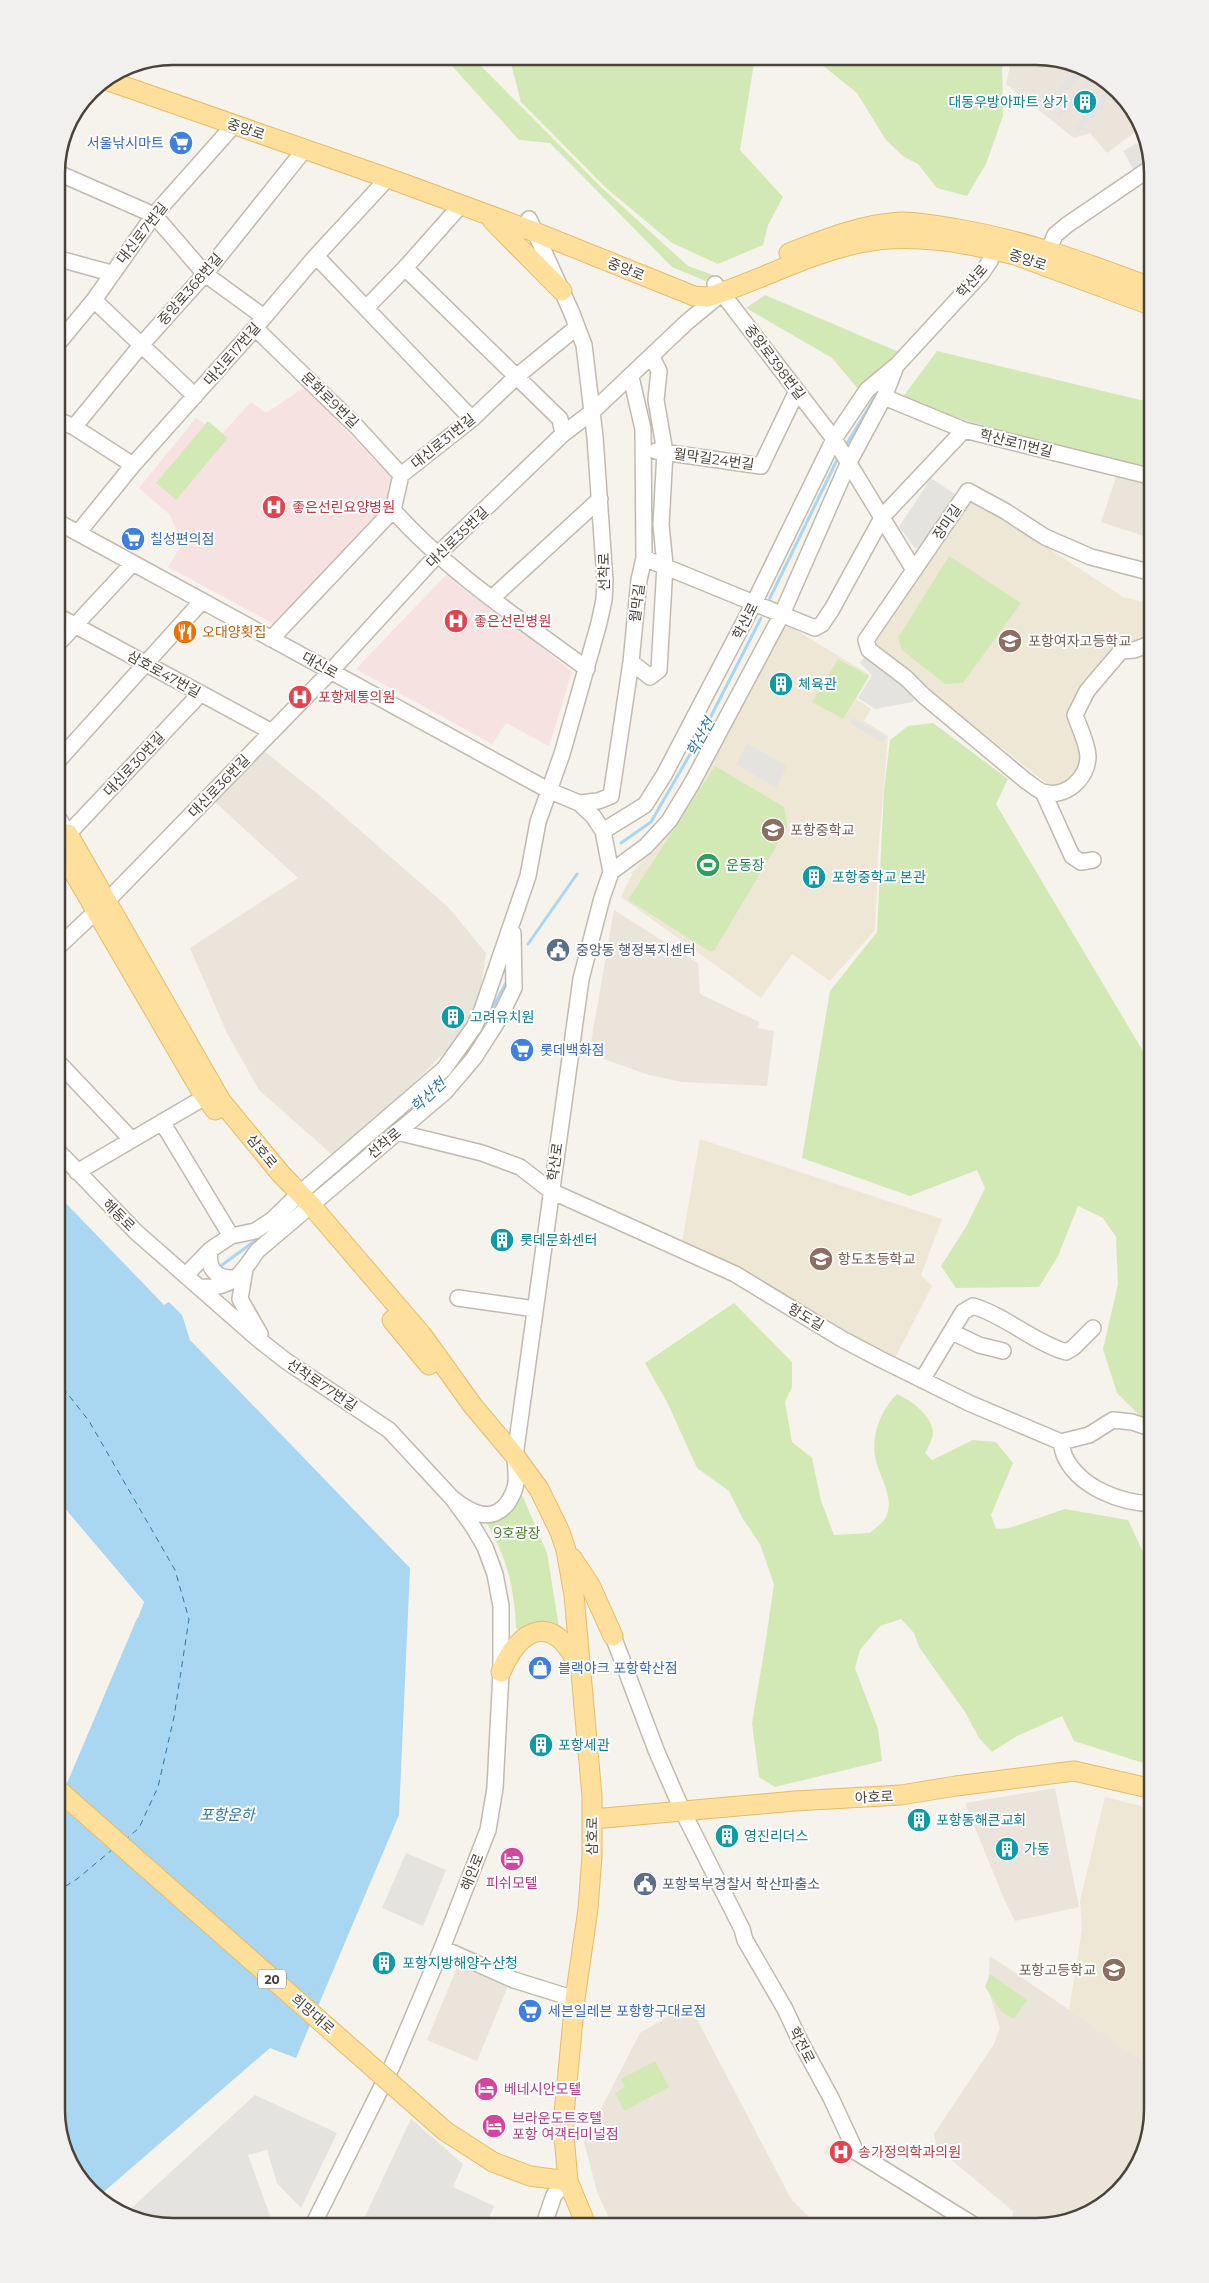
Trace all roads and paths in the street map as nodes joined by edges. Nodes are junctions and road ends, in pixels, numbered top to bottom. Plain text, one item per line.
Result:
1 (125, 76) edge
2 (114, 83) edge
3 (234, 125) junction
4 (305, 149) junction
5 (1144, 172) edge
6 (65, 176) edge
7 (388, 178) junction
8 (461, 205) junction
9 (485, 214) junction
10 (154, 215) junction
11 (532, 226) junction
12 (995, 243) junction
13 (1049, 250) junction
14 (316, 256) junction
15 (65, 260) edge
16 (405, 268) junction
17 (111, 273) junction
18 (205, 274) junction
19 (1144, 285) edge
20 (719, 288) junction
21 (562, 291) junction
22 (94, 300) junction
23 (1144, 303) edge
24 (366, 308) junction
25 (260, 323) junction
26 (577, 327) junction
27 (65, 335) edge
28 (142, 344) junction
29 (652, 357) junction
30 (897, 365) junction
31 (516, 377) junction
32 (631, 377) junction
33 (797, 391) junction
34 (196, 396) junction
35 (884, 397) junction
36 (592, 412) junction
37 (472, 419) junction
38 (65, 423) edge
39 (74, 427) junction
40 (964, 430) junction
41 (563, 434) junction
42 (834, 440) junction
43 (644, 450) junction
44 (665, 452) junction
45 (848, 464) junction
46 (133, 465) junction
47 (401, 475) junction
48 (1144, 475) edge
49 (600, 499) junction
50 (393, 510) junction
51 (883, 516) junction
52 (65, 526) edge
53 (78, 533) junction
54 (438, 554) junction
55 (644, 558) junction
56 (133, 563) junction
57 (664, 565) junction
58 (914, 570) junction
59 (1144, 571) edge
60 (492, 598) junction
61 (202, 601) junction
62 (754, 603) junction
63 (782, 614) junction
64 (65, 620) edge
65 (76, 625) junction
66 (65, 637) edge
67 (271, 639) junction
68 (1144, 646) edge
69 (631, 662) junction
70 (145, 663) junction
71 (587, 669) junction
72 (331, 671) junction
73 (200, 694) junction
74 (272, 732) junction
75 (65, 753) edge
76 (548, 790) junction
77 (1043, 792) junction
78 (579, 803) junction
79 (602, 831) junction
80 (65, 835) edge
81 (65, 843) edge
82 (65, 860) edge
83 (1093, 860) dead end
84 (611, 872) junction
85 (101, 906) junction
86 (513, 924) junction
87 (65, 940) edge
88 (65, 1069) edge
89 (205, 1097) junction
90 (162, 1122) junction
91 (397, 1132) junction
92 (132, 1140) junction
93 (65, 1160) edge
94 (76, 1172) junction
95 (552, 1190) junction
96 (301, 1202) junction
97 (232, 1236) junction
98 (210, 1250) junction
99 (240, 1274) junction
100 (186, 1275) junction
101 (200, 1287) junction
102 (458, 1298) dead end
103 (535, 1310) junction
104 (1093, 1328) dead end
105 (952, 1332) junction
106 (269, 1348) junction
107 (1003, 1351) dead end
108 (922, 1380) junction
109 (1144, 1426) edge
110 (1061, 1442) junction
111 (515, 1456) junction
112 (453, 1499) junction
113 (1144, 1502) edge
114 (566, 1550) junction
115 (613, 1636) junction
116 (581, 1671) junction
117 (501, 1672) junction
118 (1144, 1787) edge
119 (65, 1796) edge
120 (684, 1812) junction
121 (593, 1819) junction
122 (442, 1948) junction
123 (575, 1999) junction
124 (568, 2181) junction
125 (316, 2218) edge
126 (546, 2218) edge
127 (583, 2218) edge
128 (962, 2218) edge

1 - 11 main road, 중앙로
2 - 3 main road, 중앙로
3 - 4 main road, 중앙로
3 - 10 street, 대신로7번길
4 - 7 main road, 중앙로
4 - 18 street, 중앙로368번길
5 - 13 street
6 - 10 street, 문화로9번길
7 - 8 main road, 중앙로
7 - 14 street, 대신로17번길
8 - 9 main road, 중앙로
8 - 16 street
9 - 11 main road, 중앙로
9 - 21 main road
10 - 17 street, 대신로7번길
10 - 18 street, 문화로9번길
11 - 20 main road, 중앙로
11 - 21 street, 선착로
12 - 13 main road, 중앙로
12 - 20 main road, 중앙로
12 - 23 main road, 중앙로
12 - 30 street, 학산로
13 - 19 main road, 중앙로
14 - 24 street
14 - 25 street, 대신로17번길
15 - 17 street
16 - 24 street
16 - 31 street
17 - 22 street, 대신로7번길
18 - 25 street, 문화로9번길
18 - 28 street, 중앙로368번길
20 - 29 street, 대신로35번길
20 - 33 street, 중앙로398번길
21 - 26 street, 선착로
22 - 27 street, 대신로7번길
22 - 28 street
24 - 37 street
25 - 34 street, 대신로17번길
25 - 47 street, 문화로9번길
26 - 31 street, 대신로31번길
26 - 36 street, 선착로
28 - 34 street
28 - 39 street, 중앙로368번길
29 - 32 street, 대신로35번길
29 - 44 street
30 - 35 street, 학산로
30 - 42 street, 학산로
31 - 37 street, 대신로31번길
31 - 41 street
32 - 36 street, 대신로35번길
32 - 43 street, 월막길
33 - 42 street, 중앙로398번길
33 - 44 street, 월막길24번길
34 - 46 street, 대신로17번길
35 - 40 street, 학산로11번길
35 - 45 street, 학산로
36 - 41 street, 대신로35번길
36 - 49 street, 선착로
37 - 47 street, 대신로31번길
38 - 39 street
39 - 46 street
40 - 48 street, 학산로11번길
40 - 51 street
41 - 54 street, 대신로35번길
42 - 45 street
42 - 62 street, 학산로
43 - 44 street, 월막길24번길
43 - 55 street, 월막길
44 - 57 street
45 - 51 street
45 - 63 street, 학산로
46 - 53 street, 대신로17번길
47 - 50 street, 대신로31번길
49 - 60 street
49 - 71 street, 선착로
50 - 54 street
50 - 67 street
51 - 58 street
51 - 63 street
52 - 53 street, 대신로
53 - 56 street, 대신로
54 - 60 street
54 - 72 street, 대신로35번길
55 - 57 street
55 - 69 street, 월막길
56 - 61 street, 대신로
56 - 65 street
57 - 62 street
57 - 69 street
58 - 59 street, 장미길
58 - 77 street
60 - 71 street
61 - 67 street, 대신로
61 - 70 street
62 - 63 street
62 - 79 street, 학산로
63 - 84 street, 학산로
64 - 65 street, 삼호로47번길
65 - 66 street
65 - 70 street, 삼호로47번길
67 - 72 street, 대신로
68 - 77 street
69 - 78 street, 월막길
70 - 73 street, 삼호로47번길
70 - 75 street
71 - 76 street, 선착로
72 - 74 street, 대신로36번길
72 - 76 street, 대신로
73 - 74 street, 삼호로47번길
73 - 80 street, 대신로30번길
74 - 85 street, 대신로36번길
76 - 78 street, 대신로
76 - 86 street, 선착로
77 - 83 street
78 - 79 street, 대신로
79 - 84 street
81 - 85 main road, 삼호로
82 - 85 main road, 삼호로
84 - 95 street, 학산로
85 - 87 street, 대신로36번길
85 - 89 main road, 삼호로
85 - 96 main road, 삼호로
86 - 91 street, 선착로
86 - 96 street, 선착로
88 - 92 street
89 - 90 street
89 - 96 main road, 삼호로
90 - 92 street
90 - 97 street
91 - 95 street, 항도길
91 - 96 street, 선착로
92 - 94 street
93 - 94 street, 해동로
94 - 100 street, 해동로
95 - 103 street, 학산로
95 - 108 street, 항도길
96 - 97 street, 선착로
96 - 99 street, 선착로
96 - 111 main road, 삼호로
97 - 98 street, 선착로
98 - 99 street
98 - 100 street, 선착로
99 - 101 street
99 - 106 street
100 - 101 street, 선착로77번길
101 - 106 street, 선착로77번길
102 - 103 street
103 - 111 street, 학산로
104 - 105 street
105 - 107 street
105 - 108 street
106 - 112 street, 선착로77번길
108 - 110 street, 항도길
109 - 110 street
110 - 113 street
111 - 112 street, 학산로
111 - 114 main road, 삼호로
112 - 117 street, 해안로
114 - 115 main road
114 - 116 main road, 삼호로
115 - 116 main road
115 - 120 street, 학전로
116 - 117 main road
116 - 121 main road, 삼호로
117 - 122 street, 해안로
118 - 120 main road, 아호로
119 - 124 main road, 희망대로 / 20, bridge
120 - 121 main road, 아호로
120 - 128 street, 학전로
121 - 123 main road, 삼호로
122 - 123 street
122 - 125 street, 해안로
123 - 124 main road, 삼호로
124 - 126 street
124 - 127 main road, 삼호로

